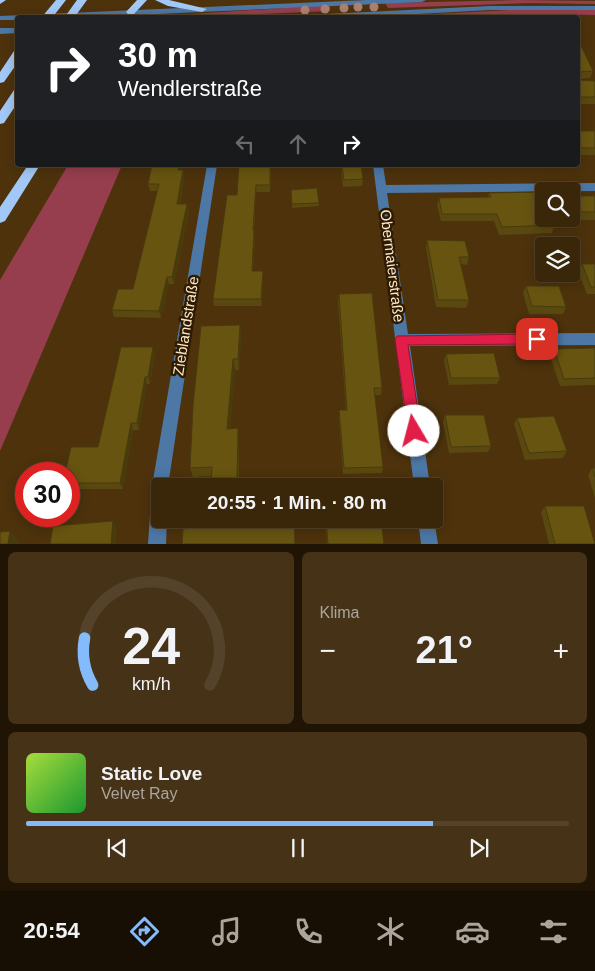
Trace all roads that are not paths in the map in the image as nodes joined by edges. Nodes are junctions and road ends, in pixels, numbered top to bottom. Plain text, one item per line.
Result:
1 (61, 0) edge
2 (82, 0) edge
3 (142, 0) edge
4 (160, 0) edge
5 (422, 0) edge
6 (595, 8) edge
7 (202, 9) junction
8 (48, 15) edge
9 (71, 15) edge
10 (128, 15) edge
11 (373, 15) edge
12 (0, 18) edge
13 (15, 18) edge
14 (0, 24) edge
15 (15, 30) edge
16 (0, 31) edge
17 (15, 58) edge
18 (0, 80) edge
19 (15, 97) edge
20 (0, 120) edge
21 (33, 167) edge
22 (212, 167) edge
23 (378, 167) edge
24 (595, 187) edge
25 (382, 189) junction
26 (0, 218) edge
27 (595, 339) edge
28 (401, 340) junction
29 (161, 478) edge
30 (421, 478) edge
31 (158, 528) edge
32 (427, 528) edge
33 (157, 544) edge
34 (430, 544) edge

1 - 8 highway
2 - 9 highway
3 - 10 highway
4 - 7 highway
5 - 7 street
6 - 11 street
7 - 10 street
12 - 13 street
14 - 15 street
15 - 16 street
17 - 18 highway
19 - 20 highway
21 - 26 highway
22 - 29 street, Zieblandstraße
23 - 25 street, Obermaierstraße
24 - 25 street
25 - 28 street, Obermaierstraße
27 - 28 street
28 - 30 street, Obermaierstraße
31 - 33 street, Zieblandstraße
32 - 34 street

